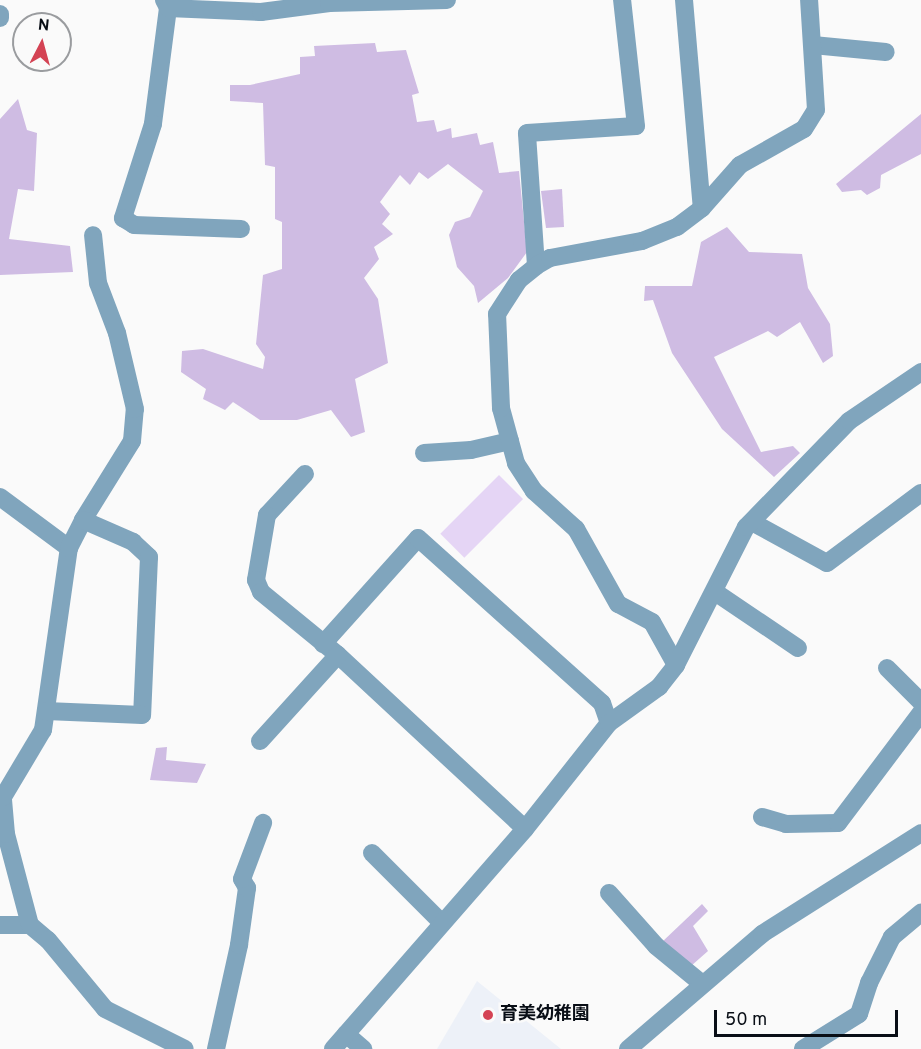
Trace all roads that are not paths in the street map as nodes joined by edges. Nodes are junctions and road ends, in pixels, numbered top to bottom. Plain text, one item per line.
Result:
1 (447, 0) edge
2 (622, 0) edge
3 (684, 0) edge
4 (809, 0) edge
5 (166, 4) edge
6 (813, 45) junction
7 (886, 52) dead end
8 (702, 208) junction
9 (240, 229) dead end
10 (93, 235) dead end
11 (536, 266) junction
12 (921, 372) edge
13 (510, 441) junction
14 (424, 453) dead end
15 (305, 474) dead end
16 (921, 493) edge
17 (0, 497) edge
18 (83, 520) junction
19 (752, 522) junction
20 (69, 548) junction
21 (715, 592) junction
22 (323, 644) junction
23 (798, 648) dead end
24 (338, 655) junction
25 (676, 665) junction
26 (887, 668) dead end
27 (921, 702) edge
28 (46, 711) junction
29 (921, 713) edge
30 (609, 723) junction
31 (260, 741) dead end
32 (2, 797) edge
33 (762, 817) dead end
34 (263, 823) dead end
35 (525, 828) junction
36 (921, 832) edge
37 (372, 853) dead end
38 (609, 893) dead end
39 (921, 913) edge
40 (442, 924) junction
41 (0, 925) edge
42 (30, 925) junction
43 (701, 983) junction
44 (346, 1034) junction
45 (185, 1049) edge
46 (216, 1049) edge
47 (333, 1049) edge
48 (363, 1049) edge
49 (628, 1049) edge
50 (802, 1049) edge

1 - 5 street
2 - 11 street
3 - 8 street
4 - 6 street
5 - 9 street
6 - 7 street
6 - 8 street
8 - 11 street
10 - 18 street
11 - 13 street
12 - 19 street
13 - 14 street
13 - 25 street
15 - 22 street
16 - 19 street
17 - 20 street
18 - 20 street
18 - 28 street
19 - 21 street
20 - 28 street
21 - 23 street
21 - 25 street
22 - 24 street
22 - 30 street
24 - 31 street
24 - 35 street
25 - 30 street
26 - 27 street
28 - 32 street
29 - 33 street
30 - 35 street
32 - 42 street
34 - 46 street
35 - 40 street
36 - 43 street
37 - 40 street
38 - 43 street
39 - 50 street
40 - 44 street
41 - 42 street
42 - 45 street
43 - 49 street
44 - 47 street
44 - 48 street

